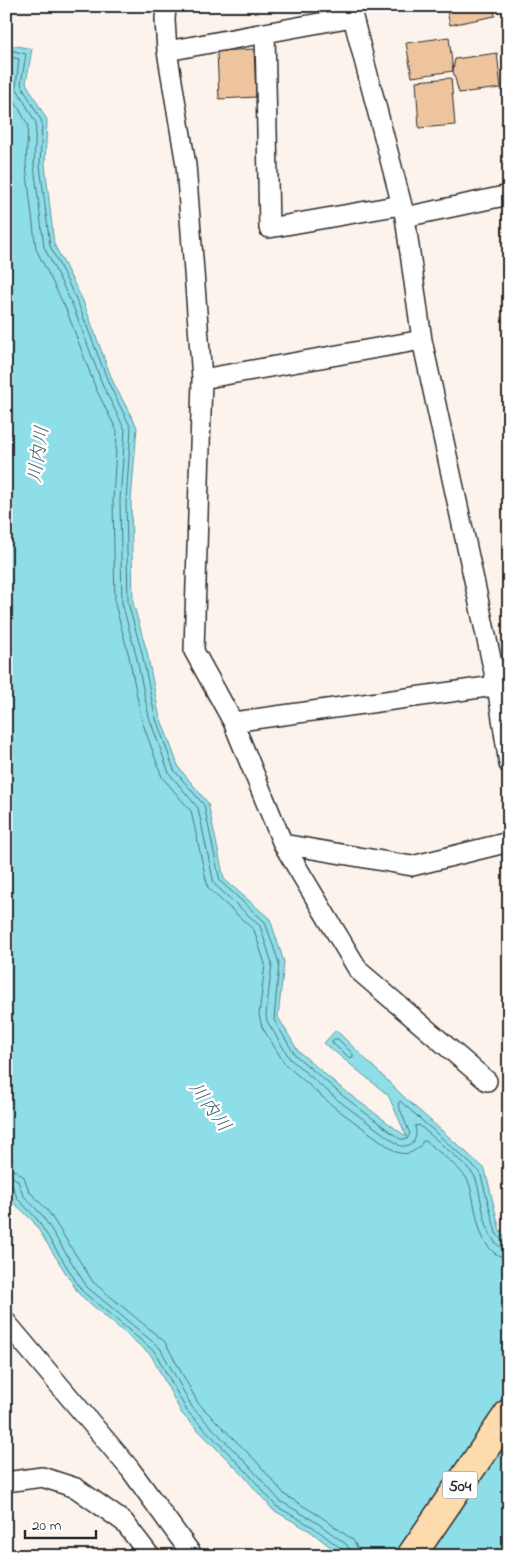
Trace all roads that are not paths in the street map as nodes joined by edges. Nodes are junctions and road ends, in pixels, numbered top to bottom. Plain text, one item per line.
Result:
1 (166, 6) edge
2 (351, 12) edge
3 (266, 33) junction
4 (167, 51) junction
5 (509, 195) edge
6 (403, 211) junction
7 (422, 340) junction
8 (202, 379) junction
9 (503, 685) edge
10 (233, 722) junction
11 (509, 764) edge
12 (509, 842) edge
13 (284, 844) junction
14 (487, 1081) dead end
15 (6, 1322) edge
16 (509, 1413) edge
17 (6, 1482) edge
18 (150, 1556) edge
19 (193, 1556) edge
20 (411, 1556) edge

1 - 4 street
2 - 3 street
2 - 6 street
3 - 4 street
3 - 6 street
4 - 8 street
5 - 6 street
6 - 7 street
7 - 8 street
7 - 9 street
8 - 10 street
9 - 10 street
9 - 11 street
10 - 13 street
12 - 13 street
13 - 14 street
15 - 19 street
16 - 20 highway, 504
17 - 18 street

